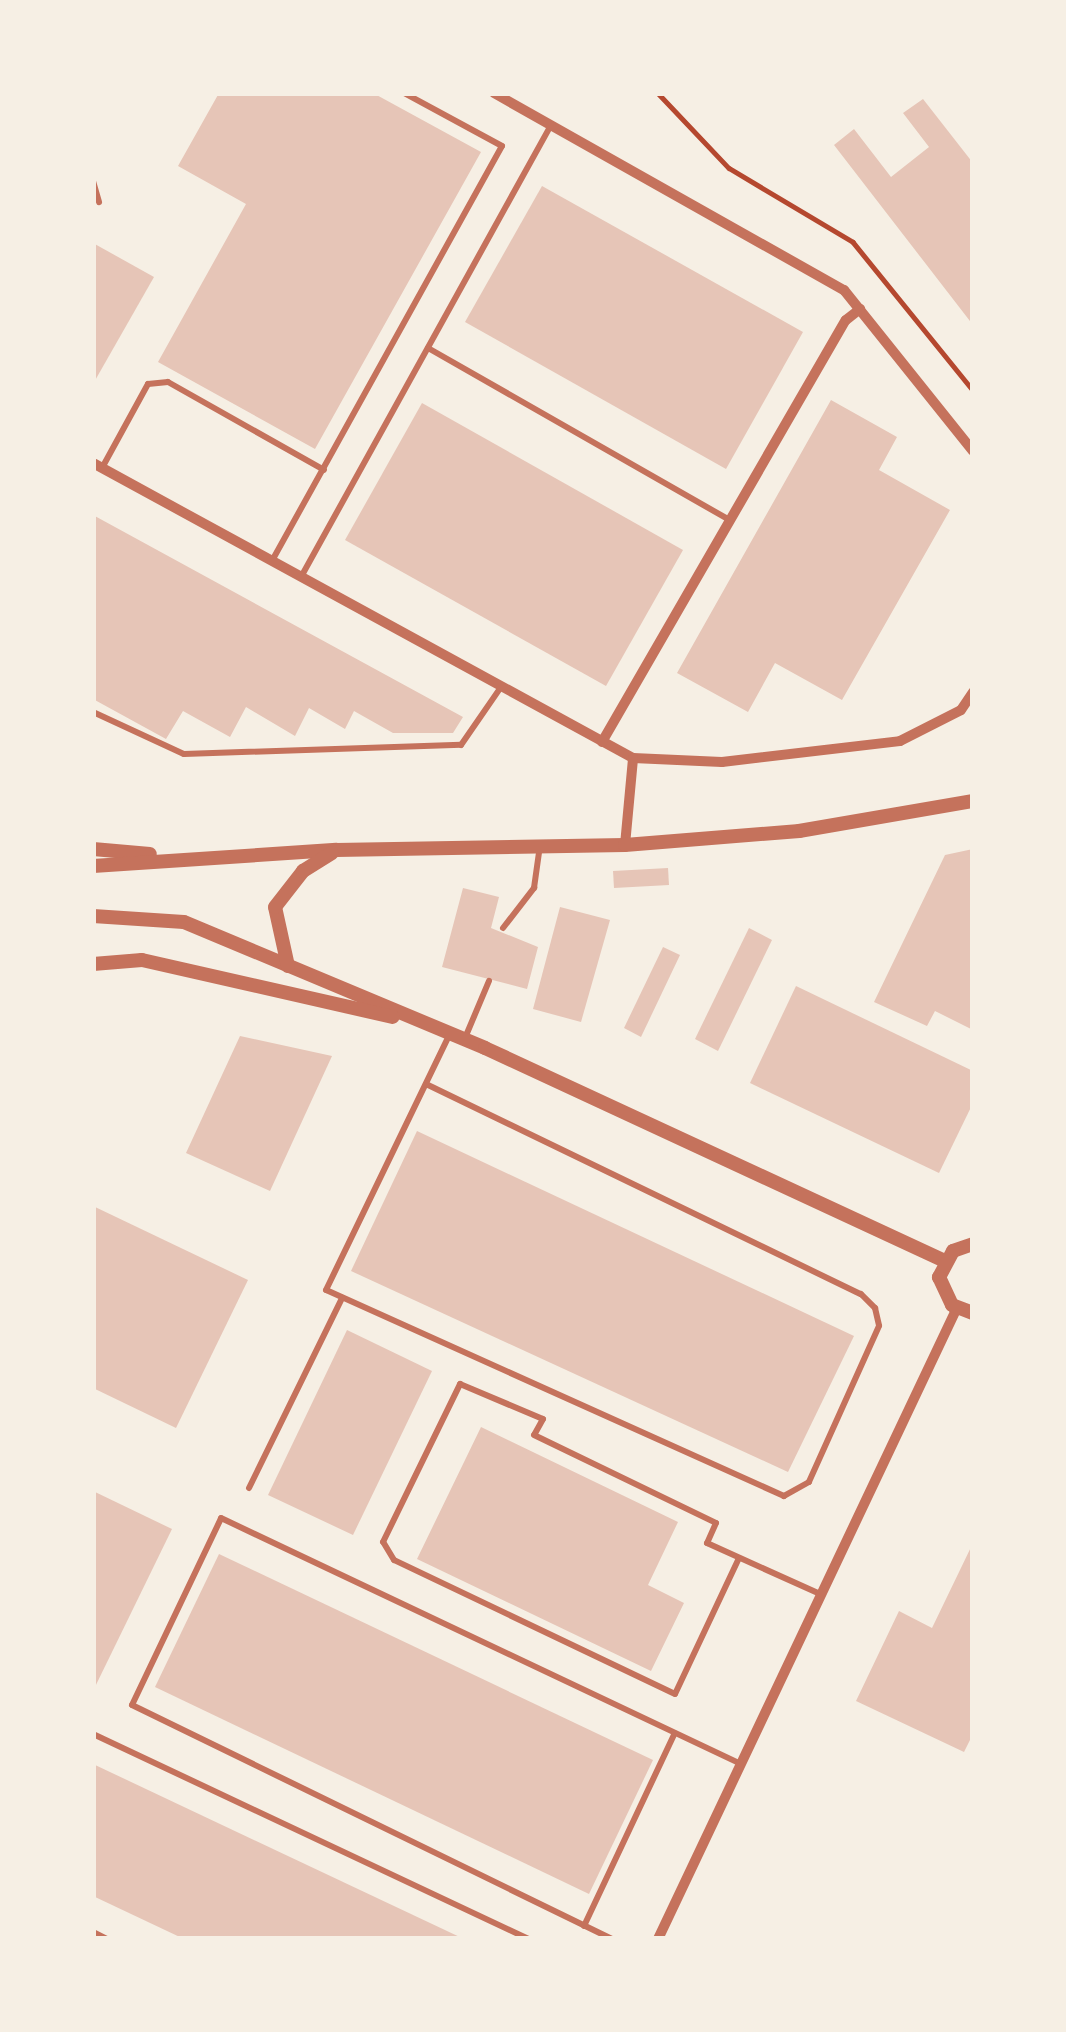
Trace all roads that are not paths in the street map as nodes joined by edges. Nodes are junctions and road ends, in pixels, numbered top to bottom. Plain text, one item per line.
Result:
1 (404, 93) edge
2 (494, 93) edge
3 (551, 125) junction
4 (93, 181) edge
5 (99, 202) dead end
6 (860, 309) junction
7 (428, 348) junction
8 (973, 451) edge
9 (98, 466) edge
10 (324, 470) junction
11 (730, 520) junction
12 (272, 561) junction
13 (301, 577) junction
14 (501, 687) junction
15 (973, 692) edge
16 (93, 712) edge
17 (602, 742) junction
18 (633, 758) junction
19 (973, 800) edge
20 (625, 845) junction
21 (93, 849) edge
22 (336, 850) junction
23 (539, 851) junction
24 (191, 857) junction
25 (93, 866) edge
26 (93, 916) edge
27 (503, 928) dead end
28 (93, 964) edge
29 (288, 966) junction
30 (489, 981) dead end
31 (422, 1022) junction
32 (458, 1036) junction
33 (426, 1084) junction
34 (973, 1244) edge
35 (945, 1261) junction
36 (342, 1298) junction
37 (957, 1308) junction
38 (973, 1313) edge
39 (248, 1488) dead end
40 (739, 1558) junction
41 (825, 1597) junction
42 (675, 1732) junction
43 (93, 1734) edge
44 (743, 1765) junction
45 (584, 1925) junction
46 (93, 1933) edge
47 (106, 1939) edge
48 (529, 1939) edge
49 (612, 1939) edge
50 (658, 1939) edge

1 - 10 lane
2 - 3 street
3 - 6 street
3 - 7 lane
4 - 5 lane
6 - 8 street
6 - 11 street
7 - 11 lane
7 - 13 lane
9 - 10 lane
9 - 12 street
10 - 12 lane
11 - 17 street
12 - 13 street
13 - 14 street
14 - 16 lane
14 - 17 street
15 - 18 street
17 - 18 street
18 - 20 street
19 - 20 street
20 - 23 street
21 - 24 street
22 - 23 street
22 - 24 street
22 - 29 street
23 - 27 lane
24 - 25 street
26 - 29 street
28 - 31 street
29 - 31 street
30 - 32 lane
31 - 32 street
32 - 33 lane
32 - 35 street
33 - 36 lane
33 - 36 lane
34 - 35 street
35 - 37 street
36 - 39 lane
37 - 38 street
37 - 41 street
40 - 40 lane
40 - 41 lane
41 - 44 street
42 - 44 lane
42 - 45 lane
42 - 45 lane
43 - 48 lane
44 - 50 street
45 - 49 lane
46 - 47 lane

